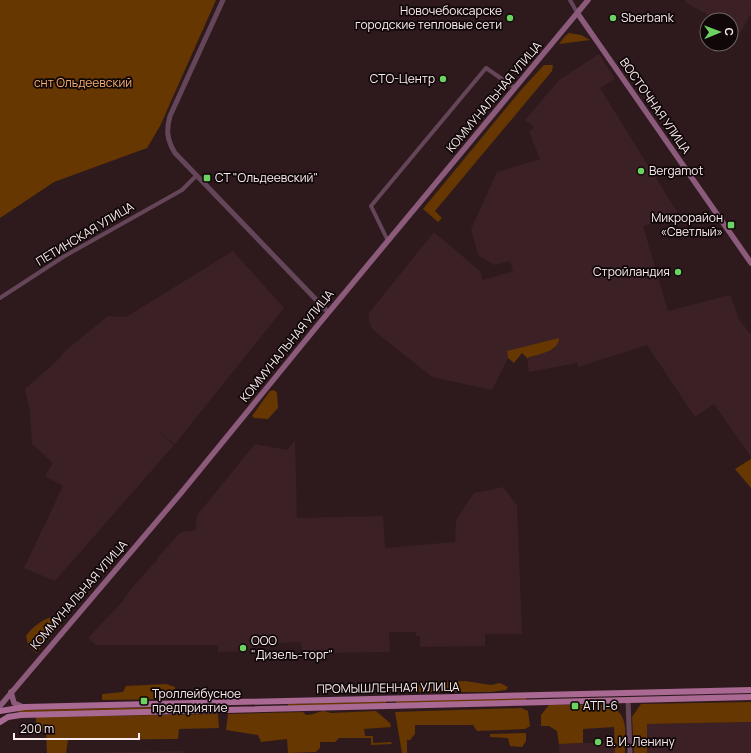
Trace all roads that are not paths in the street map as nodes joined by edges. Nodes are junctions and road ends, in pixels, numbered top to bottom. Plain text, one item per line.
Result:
1 (223, 0) edge
2 (570, 0) edge
3 (588, 0) edge
4 (578, 14) junction
5 (515, 88) junction
6 (197, 175) junction
7 (388, 241) junction
8 (751, 262) edge
9 (0, 298) edge
10 (328, 312) junction
11 (751, 690) edge
12 (725, 691) junction
13 (12, 692) junction
14 (534, 696) junction
15 (628, 697) junction
16 (751, 697) edge
17 (725, 698) junction
18 (392, 699) junction
19 (614, 700) junction
20 (534, 702) junction
21 (180, 704) junction
22 (280, 705) junction
23 (0, 706) edge
24 (223, 706) junction
25 (392, 706) junction
26 (25, 708) junction
27 (7, 709) junction
28 (0, 711) edge
29 (180, 711) junction
30 (628, 711) junction
31 (12, 716) junction
32 (0, 721) edge
33 (630, 753) edge

1 - 6 street
2 - 4 street, ВОСТОЧНАЯ УЛИЦА
3 - 4 main road, КОММУНАЛЬНАЯ УЛИЦА
4 - 5 main road, КОММУНАЛЬНАЯ УЛИЦА
4 - 8 main road, ВОСТОЧНАЯ УЛИЦА
5 - 7 main road, КОММУНАЛЬНАЯ УЛИЦА
5 - 7 street
6 - 9 street, ПЕТИНСКАЯ УЛИЦА
6 - 10 street
7 - 10 main road, КОММУНАЛЬНАЯ УЛИЦА
10 - 13 main road, КОММУНАЛЬНАЯ УЛИЦА
11 - 12 main road, ПРОМЫШЛЕННАЯ УЛИЦА
12 - 15 main road, ПРОМЫШЛЕННАЯ УЛИЦА
12 - 17 main road
13 - 23 main road
13 - 26 main road
13 - 27 main road, ПРОМЫШЛЕННАЯ УЛИЦА
14 - 15 main road, ПРОМЫШЛЕННАЯ УЛИЦА
14 - 18 main road, ПРОМЫШЛЕННАЯ УЛИЦА
14 - 20 main road
15 - 17 main road, ПРОМЫШЛЕННАЯ УЛИЦА
15 - 19 main road, ПРОМЫШЛЕННАЯ УЛИЦА
15 - 30 street
16 - 17 main road, ПРОМЫШЛЕННАЯ УЛИЦА
18 - 22 main road, ПРОМЫШЛЕННАЯ УЛИЦА
18 - 25 main road
19 - 20 main road, ПРОМЫШЛЕННАЯ УЛИЦА
19 - 30 street
20 - 25 main road, ПРОМЫШЛЕННАЯ УЛИЦА
21 - 24 main road, ПРОМЫШЛЕННАЯ УЛИЦА
21 - 26 main road, ПРОМЫШЛЕННАЯ УЛИЦА
21 - 29 main road
22 - 24 main road, ПРОМЫШЛЕННАЯ УЛИЦА
22 - 25 main road, ПРОМЫШЛЕННАЯ УЛИЦА
24 - 29 main road, ПРОМЫШЛЕННАЯ УЛИЦА
26 - 27 main road, ПРОМЫШЛЕННАЯ УЛИЦА
27 - 28 main road, ПРОМЫШЛЕННАЯ УЛИЦА
27 - 31 main road
27 - 32 main road, ПРОМЫШЛЕННАЯ УЛИЦА
29 - 31 main road, ПРОМЫШЛЕННАЯ УЛИЦА
30 - 33 street
31 - 32 main road, ПРОМЫШЛЕННАЯ УЛИЦА

